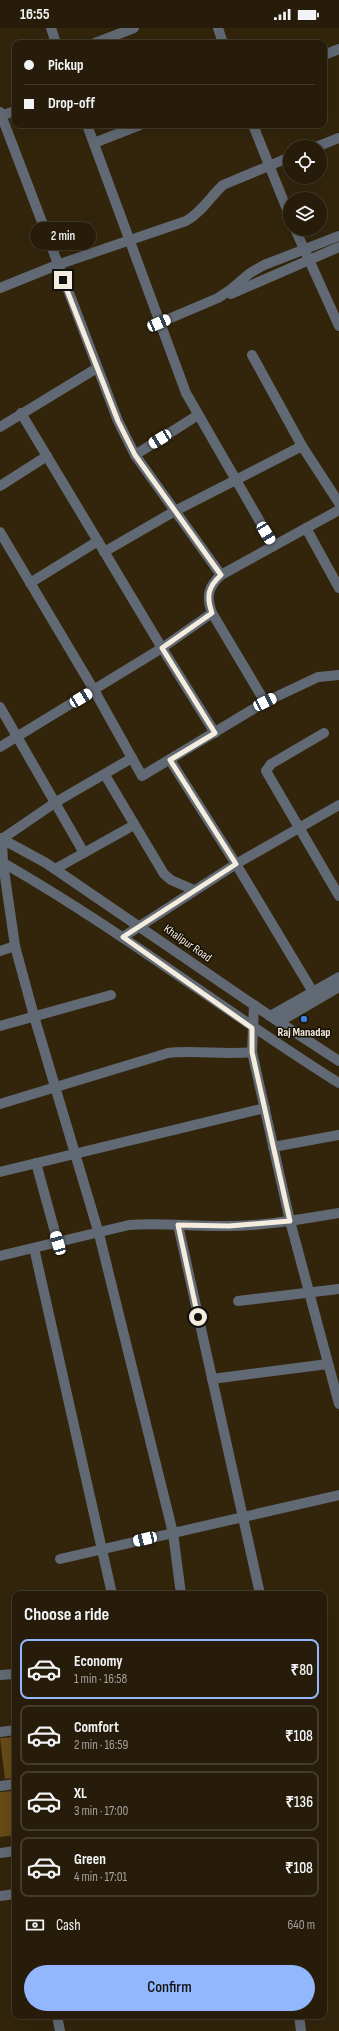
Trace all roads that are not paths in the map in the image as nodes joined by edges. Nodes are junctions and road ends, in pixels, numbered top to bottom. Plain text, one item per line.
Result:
1 (50, 28) edge
2 (134, 28) edge
3 (218, 28) edge
4 (55, 40) edge
5 (103, 40) edge
6 (223, 40) edge
7 (339, 49) edge
8 (327, 54) edge
9 (12, 112) edge
10 (0, 115) edge
11 (88, 128) edge
12 (132, 128) edge
13 (254, 128) edge
14 (339, 138) edge
15 (94, 143) junction
16 (327, 143) edge
17 (283, 160) edge
18 (268, 165) junction
19 (283, 200) edge
20 (298, 236) edge
21 (339, 236) edge
22 (129, 241) junction
23 (339, 247) edge
24 (304, 250) junction
25 (309, 260) junction
26 (57, 265) junction
27 (0, 288) edge
28 (160, 324) junction
29 (339, 326) edge
30 (252, 355) dead end
31 (97, 368) junction
32 (21, 413) junction
33 (198, 415) junction
34 (0, 427) edge
35 (302, 446) junction
36 (135, 455) junction
37 (46, 456) junction
38 (235, 480) junction
39 (0, 486) edge
40 (339, 503) edge
41 (339, 510) edge
42 (176, 511) junction
43 (306, 528) junction
44 (0, 532) edge
45 (98, 541) junction
46 (274, 546) junction
47 (104, 552) junction
48 (221, 575) junction
49 (30, 583) junction
50 (339, 588) edge
51 (212, 613) junction
52 (162, 648) junction
53 (339, 675) edge
54 (94, 690) junction
55 (265, 702) junction
56 (0, 708) edge
57 (215, 733) junction
58 (324, 733) dead end
59 (17, 736) junction
60 (0, 747) edge
61 (132, 758) junction
62 (170, 760) junction
63 (105, 776) junction
64 (56, 802) junction
65 (339, 805) edge
66 (134, 825) junction
67 (300, 828) junction
68 (1, 838) edge
69 (84, 853) junction
70 (2, 862) edge
71 (236, 864) junction
72 (55, 869) junction
73 (194, 890) junction
74 (339, 896) edge
75 (140, 926) junction
76 (123, 937) junction
77 (15, 946) junction
78 (0, 950) edge
79 (339, 977) edge
80 (339, 987) edge
81 (313, 992) junction
82 (111, 995) dead end
83 (254, 1005) junction
84 (34, 1016) junction
85 (270, 1016) junction
86 (279, 1022) junction
87 (0, 1026) edge
88 (252, 1028) junction
89 (252, 1052) junction
90 (339, 1061) edge
91 (339, 1083) edge
92 (55, 1086) junction
93 (0, 1104) edge
94 (265, 1108) junction
95 (339, 1135) edge
96 (273, 1147) junction
97 (75, 1154) junction
98 (36, 1164) junction
99 (0, 1172) edge
100 (339, 1213) edge
101 (290, 1221) junction
102 (178, 1225) junction
103 (99, 1234) junction
104 (58, 1243) junction
105 (34, 1248) junction
106 (0, 1256) edge
107 (339, 1289) edge
108 (309, 1293) junction
109 (238, 1301) dead end
110 (328, 1364) junction
111 (212, 1379) junction
112 (339, 1404) edge
113 (339, 1494) edge
114 (242, 1517) junction
115 (172, 1533) junction
116 (103, 1549) junction
117 (60, 1559) dead end
118 (111, 1591) edge
119 (181, 1591) edge
120 (259, 1591) edge
121 (12, 1674) edge
122 (0, 1675) edge
123 (12, 1730) edge
124 (0, 1732) edge
125 (12, 1784) edge
126 (0, 1786) edge
127 (12, 1851) edge
128 (0, 1853) edge
129 (12, 1894) edge
130 (0, 1896) edge
131 (58, 2019) edge
132 (299, 2019) edge
133 (60, 2031) edge
134 (301, 2031) edge

1 - 4 street
2 - 5 street
3 - 6 street
7 - 8 street
9 - 10 street
10 - 26 street
11 - 15 street
12 - 15 street
13 - 18 street
14 - 16 street
15 - 22 street
17 - 18 street
18 - 19 street
18 - 22 street
20 - 24 street
21 - 24 street
22 - 26 street
22 - 28 street
23 - 25 street
24 - 25 street
24 - 28 street
25 - 28 street
25 - 29 street
26 - 27 street
26 - 31 street
28 - 33 street
30 - 35 street
31 - 32 street
31 - 36 street
32 - 34 street
32 - 37 street
33 - 36 street
33 - 38 street
35 - 38 street
35 - 40 street
36 - 42 street
37 - 39 street
37 - 45 street
38 - 42 street
38 - 46 street
41 - 43 street
42 - 47 street
42 - 48 street
43 - 46 street
43 - 50 street
44 - 49 street
45 - 47 street
45 - 49 street
46 - 48 street
47 - 52 street
48 - 51 street
49 - 54 street
51 - 52 street
51 - 55 street
52 - 54 street
52 - 57 street
53 - 55 street
54 - 59 street
54 - 61 street
55 - 57 street
56 - 59 street
57 - 62 street
58 - 67 street
59 - 60 street
59 - 64 street
61 - 62 street
61 - 63 street
62 - 71 street
63 - 64 street
63 - 66 street
64 - 68 street
64 - 69 street
65 - 67 street
66 - 69 street
66 - 73 street
67 - 71 street
67 - 74 street
68 - 70 street
68 - 72 street, Khalipur Road
69 - 72 street
70 - 76 street
70 - 77 street
71 - 73 street
71 - 81 street
72 - 75 street, Khalipur Road
73 - 75 street
75 - 76 street
75 - 83 street, Khalipur Road
76 - 88 street
77 - 78 street
77 - 84 street
79 - 81 street
80 - 86 street
81 - 85 street
82 - 84 street
83 - 85 street, Khalipur Road
83 - 88 street
84 - 87 street
84 - 92 street
85 - 86 street, Khalipur Road
86 - 90 street, Khalipur Road
88 - 89 street
88 - 91 street
89 - 92 street
89 - 94 street
92 - 93 street
92 - 97 street
94 - 96 street
94 - 97 street
95 - 96 street
96 - 101 street
97 - 98 street
97 - 103 street
98 - 99 street
98 - 104 street
100 - 101 street
101 - 102 street
101 - 108 street
102 - 103 street
102 - 111 street
103 - 104 street
103 - 115 street
104 - 105 street
105 - 106 street
105 - 116 street
107 - 108 street
108 - 109 street
108 - 110 street
110 - 111 street
110 - 112 street
111 - 114 street
113 - 114 street
114 - 115 street
114 - 120 street
115 - 116 street
115 - 119 street
116 - 117 street
116 - 118 street
121 - 122 street
123 - 124 street
125 - 126 street
127 - 128 street
129 - 130 street
131 - 133 street
132 - 134 street

